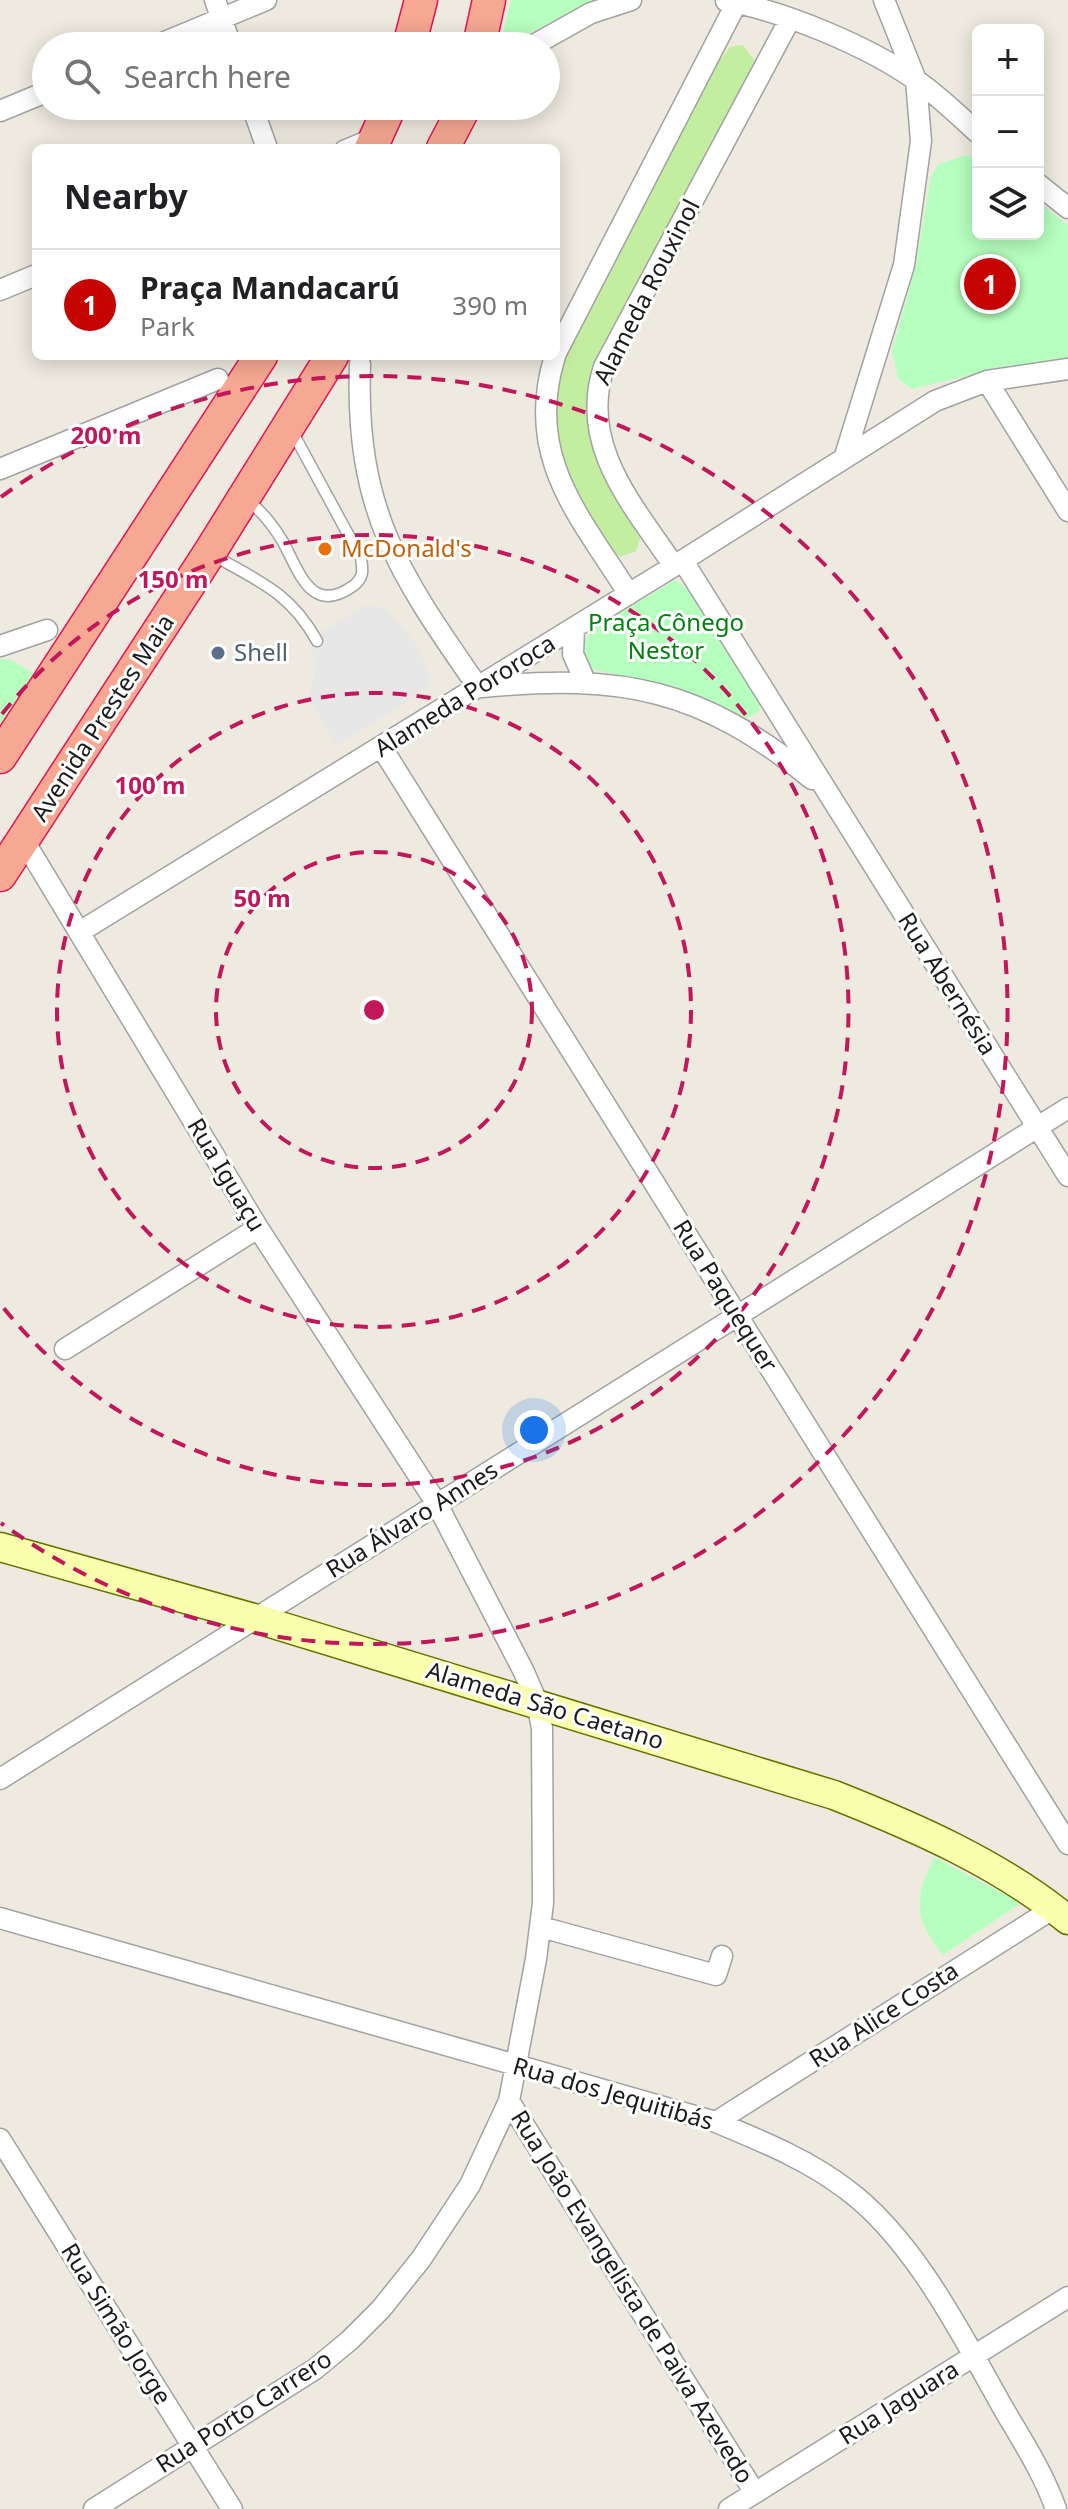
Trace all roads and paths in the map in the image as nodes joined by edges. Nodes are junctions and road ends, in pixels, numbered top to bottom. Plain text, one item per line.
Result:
1 (266, 0) edge
2 (421, 0) edge
3 (489, 0) edge
4 (631, 0) edge
5 (884, 0) edge
6 (730, 1) edge
7 (218, 9) edge
8 (790, 19) junction
9 (179, 32) edge
10 (226, 32) edge
11 (413, 32) edge
12 (482, 32) edge
13 (556, 32) edge
14 (916, 80) junction
15 (32, 98) edge
16 (0, 111) edge
17 (257, 120) edge
18 (458, 120) edge
19 (972, 128) edge
20 (380, 129) edge
21 (266, 144) edge
22 (351, 144) edge
23 (445, 144) edge
24 (1044, 189) edge
25 (1068, 208) edge
26 (32, 277) edge
27 (0, 290) edge
28 (560, 347) edge
29 (259, 360) edge
30 (350, 360) edge
31 (351, 360) edge
32 (555, 360) edge
33 (1068, 369) edge
34 (218, 379) joint
35 (987, 381) junction
36 (289, 427) junction
37 (845, 456) junction
38 (0, 469) edge
39 (244, 498) junction
40 (1068, 511) edge
41 (210, 552) junction
42 (679, 563) junction
43 (629, 594) junction
44 (574, 628) junction
45 (47, 630) joint
46 (85, 630) junction
47 (317, 641) dead end
48 (0, 646) edge
49 (585, 681) junction
50 (478, 687) junction
51 (382, 748) junction
52 (0, 757) edge
53 (827, 791) junction
54 (24, 841) junction
55 (0, 875) edge
56 (81, 931) junction
57 (1068, 1108) edge
58 (1038, 1127) junction
59 (1068, 1176) edge
60 (258, 1228) junction
61 (737, 1316) junction
62 (65, 1349) dead end
63 (437, 1504) junction
64 (0, 1547) edge
65 (257, 1619) junction
66 (537, 1702) junction
67 (0, 1779) edge
68 (1068, 1844) edge
69 (1061, 1914) edge
70 (0, 1918) edge
71 (541, 1927) junction
72 (722, 1956) dead end
73 (516, 2066) junction
74 (509, 2101) junction
75 (716, 2122) junction
76 (0, 2139) edge
77 (1068, 2297) edge
78 (973, 2356) junction
79 (194, 2446) junction
80 (741, 2504) edge
81 (94, 2509) edge
82 (232, 2509) edge
83 (1056, 2509) edge

1 - 7 street
2 - 11 highway
3 - 12 highway
4 - 13 street
5 - 14 street
6 - 8 street
6 - 28 street
7 - 9 street
7 - 10 street
8 - 14 street
8 - 42 street, Alameda Rouxinol
14 - 19 street
14 - 37 street
15 - 16 street
17 - 21 street
18 - 23 highway
20 - 22 street
24 - 25 street
26 - 27 street
29 - 34 street
29 - 46 highway
30 - 36 highway, Avenida Prestes Maia
31 - 50 street
32 - 43 street
33 - 35 street, Alameda Pororoca
34 - 38 street
35 - 37 street, Alameda Pororoca
35 - 40 street
36 - 39 highway, Avenida Prestes Maia
36 - 39 lane
37 - 42 street, Alameda Pororoca
39 - 41 highway, Avenida Prestes Maia
41 - 47 lane
41 - 54 highway, Avenida Prestes Maia
42 - 43 street, Alameda Pororoca
42 - 53 street
43 - 44 street, Alameda Pororoca
44 - 49 street
44 - 50 street, Alameda Pororoca
45 - 46 street
45 - 48 street
46 - 52 highway
49 - 50 street
49 - 53 street
50 - 51 street, Alameda Pororoca
51 - 56 street, Alameda Pororoca
51 - 61 street, Rua Paquequer
53 - 58 street, Rua Abernésia
54 - 55 highway, Avenida Prestes Maia
54 - 56 street, Rua Iguaçu
56 - 60 street, Rua Iguaçu
57 - 58 street, Rua Álvaro Annes
58 - 59 street, Rua Abernésia
58 - 61 street, Rua Álvaro Annes
60 - 62 street
60 - 63 street, Rua Iguaçu
61 - 63 street, Rua Álvaro Annes
61 - 68 street, Rua Paquequer
63 - 65 street, Rua Álvaro Annes
63 - 66 street, Rua Porto Carrero
64 - 65 main road, Alameda São Caetano
65 - 66 main road, Alameda São Caetano
65 - 67 street, Rua Álvaro Annes
66 - 69 main road, Alameda São Caetano
66 - 71 street, Rua Porto Carrero
69 - 75 street, Rua Alice Costa
70 - 73 street, Rua dos Jequitibás
71 - 72 street
71 - 73 street, Rua Porto Carrero
73 - 74 street, Rua Porto Carrero
73 - 75 street, Rua dos Jequitibás
74 - 79 street, Rua Porto Carrero
74 - 80 street, Rua João Evangelista de Paiva Azevedo
75 - 78 street, Rua dos Jequitibás
76 - 79 street, Rua Simão Jorge
77 - 78 street, Rua Jaguara
78 - 80 street, Rua Jaguara
78 - 83 street, Rua dos Jequitibás
79 - 81 street, Rua Porto Carrero
79 - 82 street, Rua Simão Jorge

